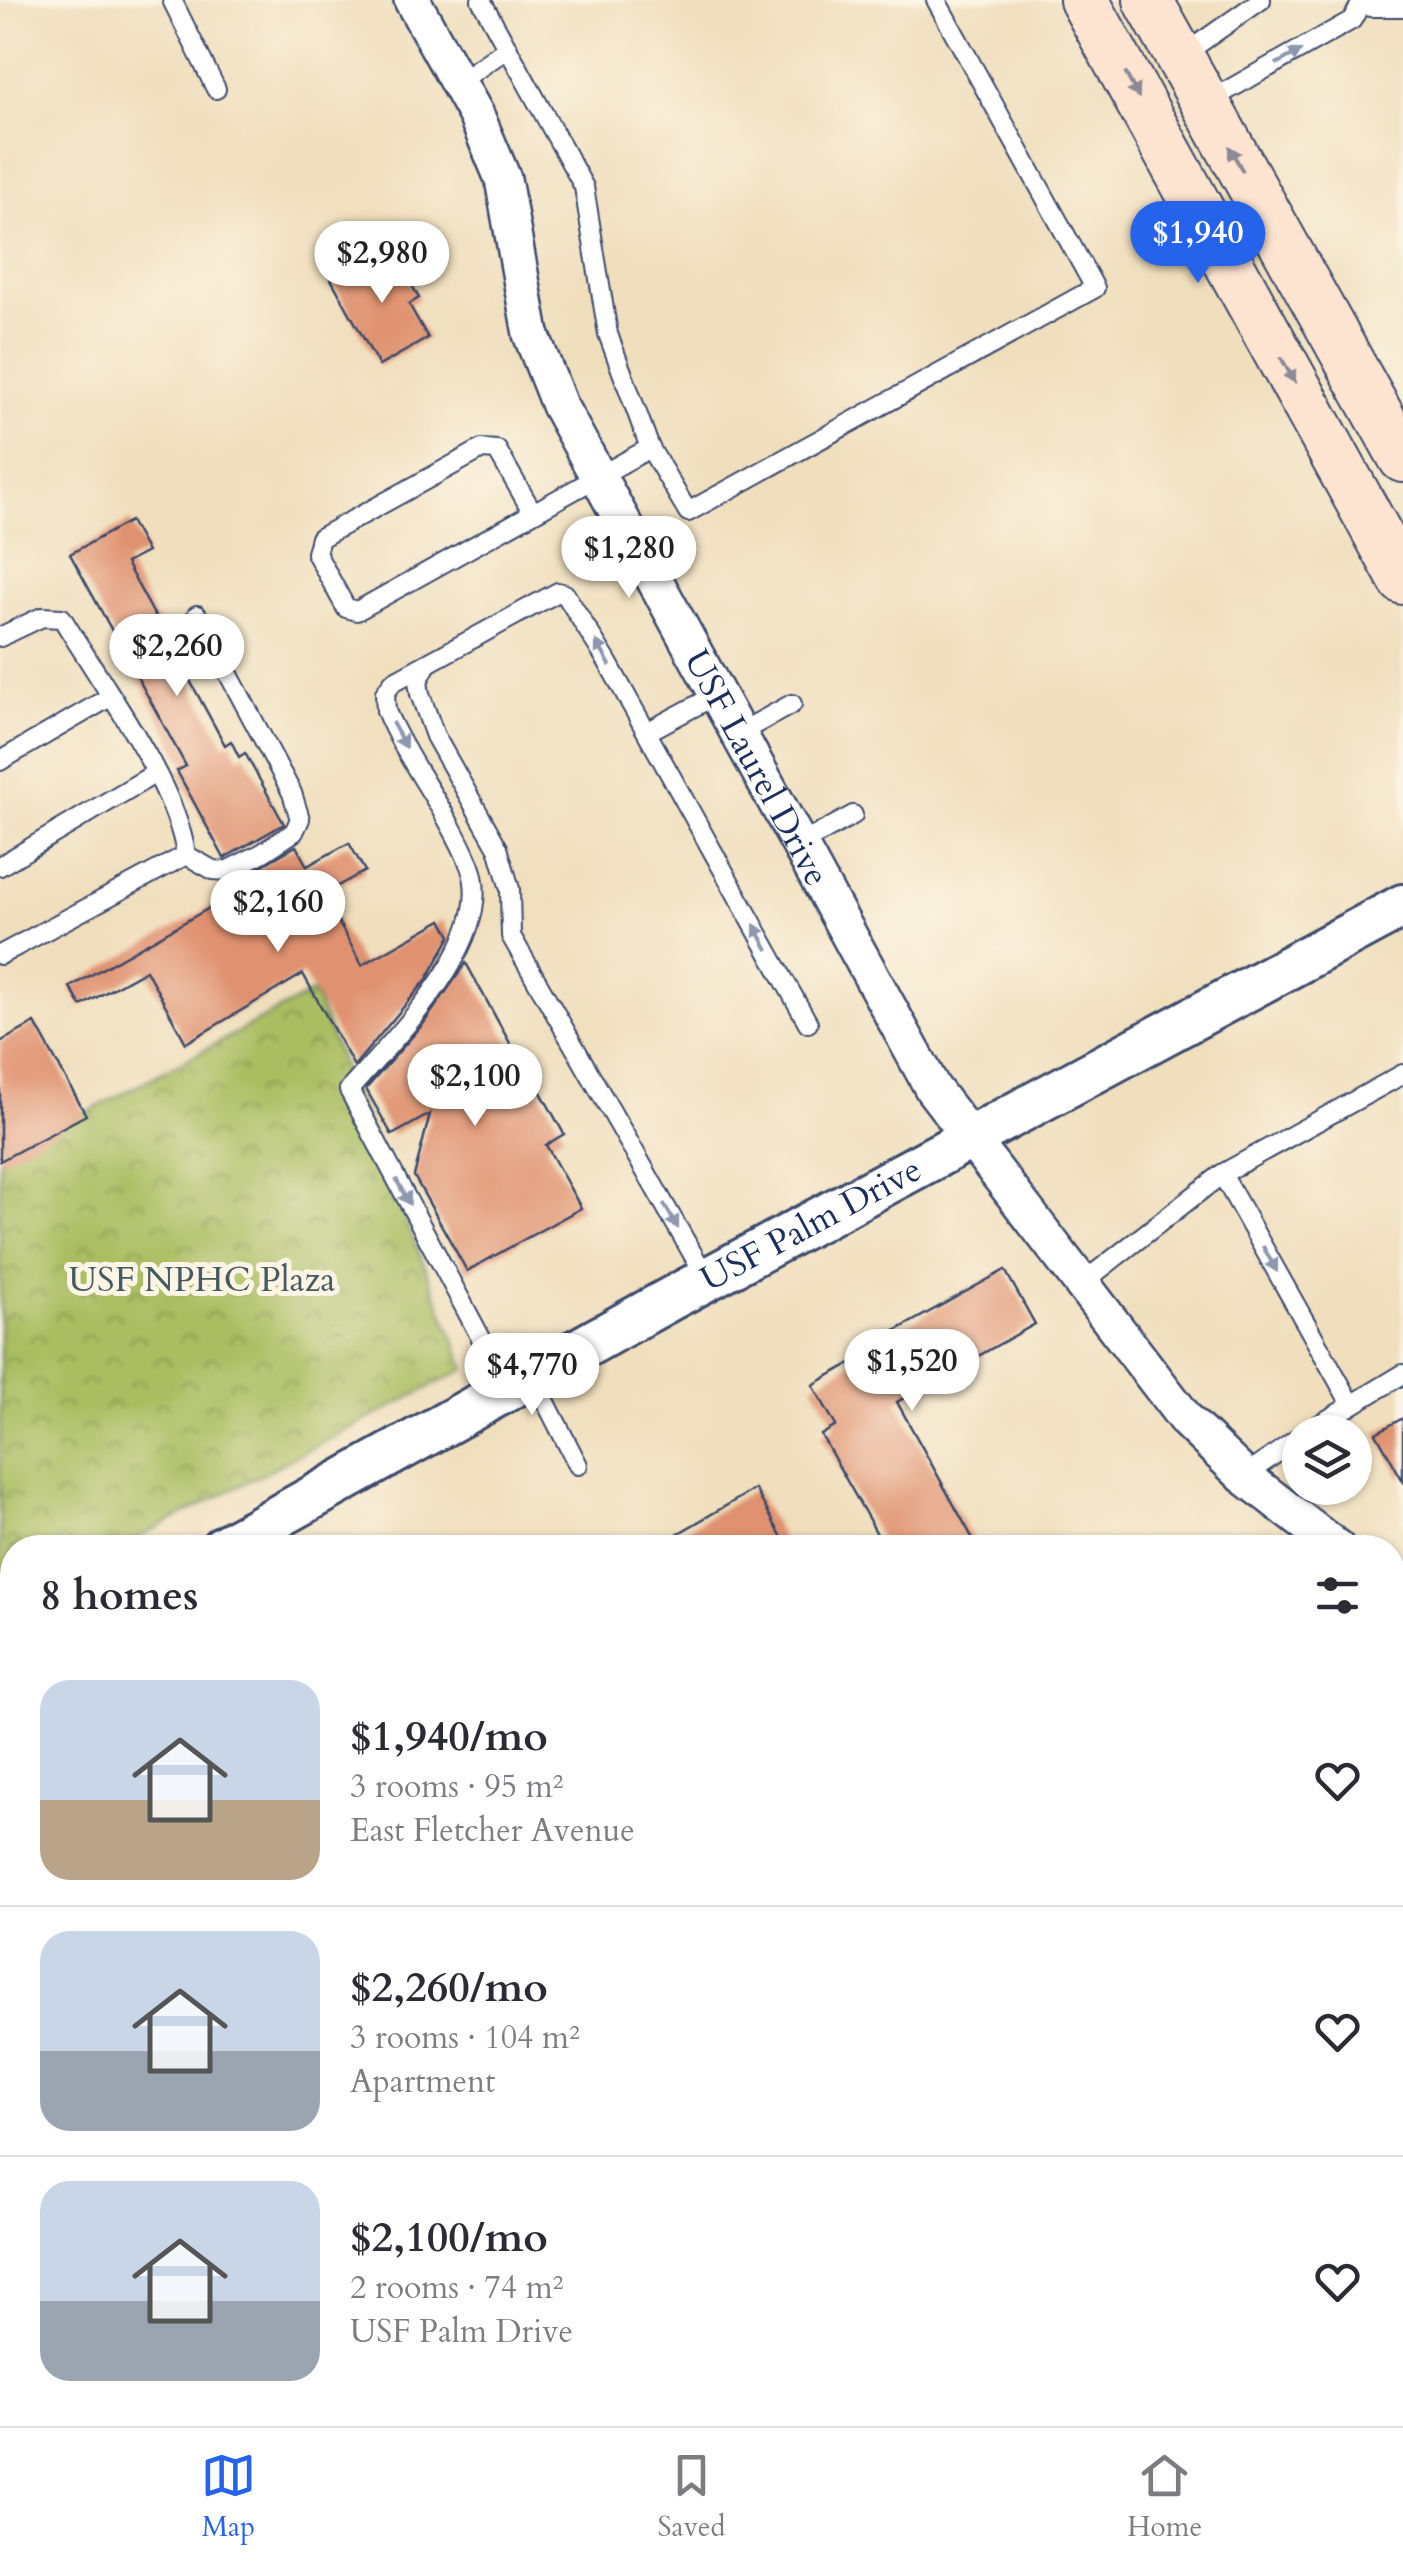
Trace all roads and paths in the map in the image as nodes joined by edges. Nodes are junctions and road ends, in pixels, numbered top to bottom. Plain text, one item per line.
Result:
1 (172, 0) edge
2 (412, 0) edge
3 (481, 0) edge
4 (936, 0) edge
5 (1084, 0) edge
6 (1148, 0) edge
7 (1262, 0) edge
8 (1363, 0) edge
9 (1403, 7) edge
10 (508, 48) junction
11 (1180, 57) junction
12 (458, 82) junction
13 (216, 90) dead end
14 (1205, 104) junction
15 (650, 448) junction
16 (1403, 458) edge
17 (598, 477) junction
18 (533, 513) junction
19 (1391, 528) edge
20 (1403, 580) edge
21 (197, 615) dead end
22 (0, 637) edge
23 (427, 664) junction
24 (716, 695) junction
25 (110, 697) junction
26 (792, 704) dead end
27 (647, 732) junction
28 (739, 733) junction
29 (0, 761) edge
30 (154, 774) junction
31 (854, 814) dead end
32 (797, 846) junction
33 (186, 855) junction
34 (0, 866) edge
35 (1403, 906) edge
36 (0, 955) edge
37 (808, 1023) dead end
38 (1403, 1074) edge
39 (972, 1136) junction
40 (1222, 1174) junction
41 (707, 1280) junction
42 (1082, 1284) junction
43 (1403, 1374) edge
44 (521, 1383) junction
45 (1350, 1402) junction
46 (1331, 1415) edge
47 (1282, 1450) edge
48 (578, 1464) dead end
49 (1244, 1476) junction
50 (246, 1535) edge
51 (1314, 1535) edge

1 - 13 lane
2 - 12 street, USF Laurel Drive
3 - 10 lane
4 - 15 lane
5 -> 19 main road
6 - 11 main road
7 - 11 lane
8 - 9 lane
14 -> 8 lane
10 - 12 lane
10 - 15 lane
11 - 14 main road
12 - 17 street, USF Laurel Drive
16 -> 14 main road
15 - 17 lane
17 - 18 lane
17 - 24 street, USF Laurel Drive
18 - 18 lane
19 - 20 main road
21 - 33 lane
22 - 25 lane
27 -> 23 lane
23 -> 41 lane
23 -> 44 lane
24 - 27 lane
24 - 28 street, USF Laurel Drive
25 - 29 lane
25 - 30 lane
26 - 28 lane
37 -> 27 lane
28 - 32 street, USF Laurel Drive
30 - 33 lane
30 - 34 lane
31 - 32 lane
32 - 39 street, USF Laurel Drive
33 - 36 lane
35 - 39 street, USF Palm Drive
38 - 40 lane
39 - 41 street, USF Palm Drive
39 - 42 street, USF Laurel Drive
40 - 42 lane
40 -> 45 lane
41 - 44 street, USF Palm Drive
42 - 49 street, USF Laurel Drive
43 - 45 lane
44 - 48 lane
44 - 50 street, USF Palm Drive
45 - 46 lane
47 - 49 lane
49 - 51 street

